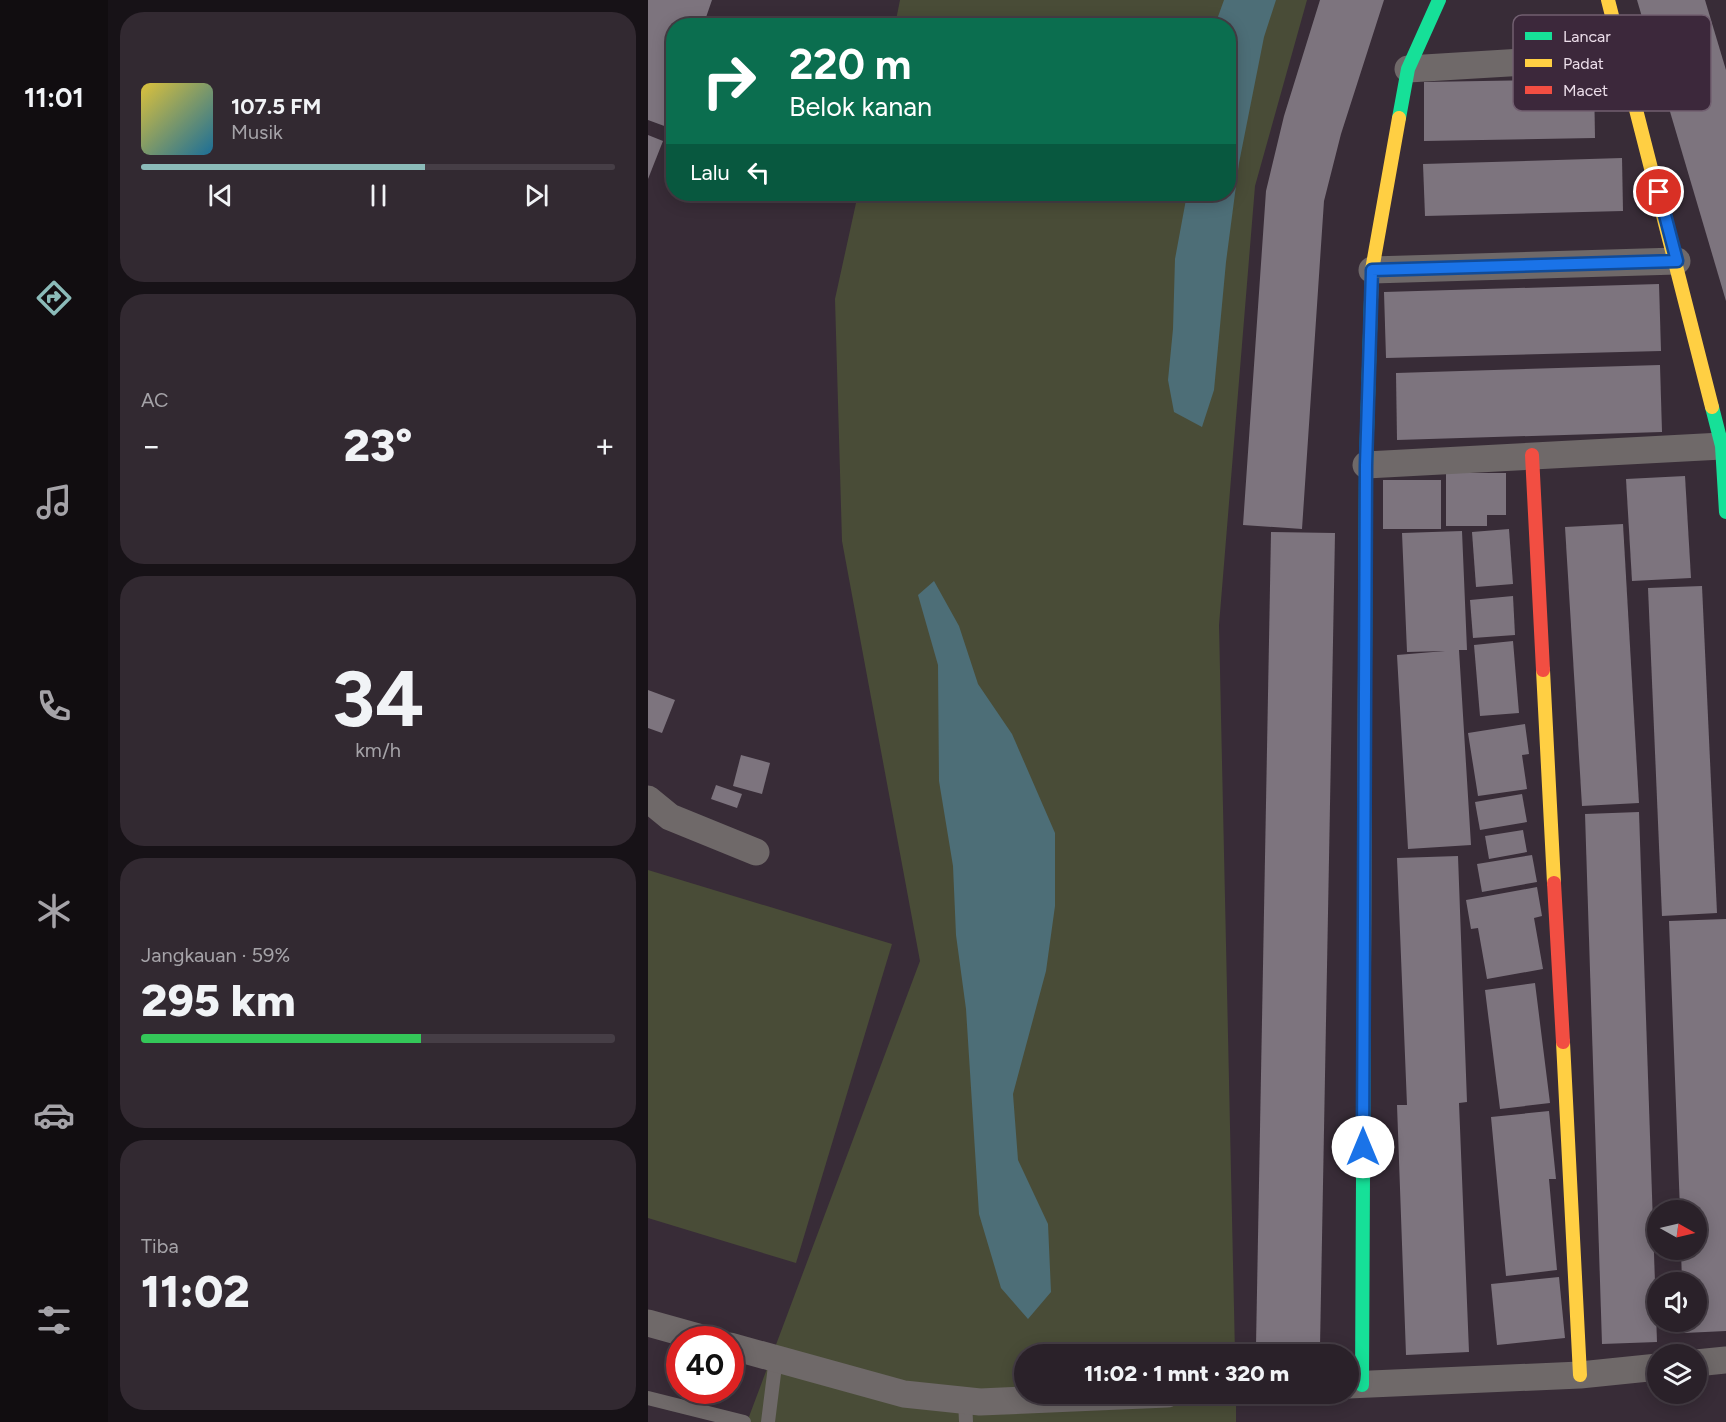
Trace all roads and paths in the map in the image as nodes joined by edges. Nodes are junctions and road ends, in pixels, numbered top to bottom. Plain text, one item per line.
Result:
1 (1439, 0) edge
2 (1608, 0) edge
3 (1612, 15) edge
4 (1513, 63) edge
5 (1408, 69) junction
6 (1637, 111) edge
7 (1677, 261) junction
8 (1372, 270) junction
9 (1722, 446) junction
10 (1532, 455) junction
11 (1366, 465) junction
12 (1726, 512) edge
13 (648, 800) edge
14 (756, 852) dead end
15 (648, 1323) edge
16 (666, 1328) edge
17 (1355, 1344) edge
18 (744, 1350) edge
19 (776, 1358) junction
20 (1726, 1360) edge
21 (1707, 1362) edge
22 (1647, 1368) edge
23 (1580, 1375) junction
24 (1359, 1385) edge
25 (648, 1398) edge
26 (1014, 1401) edge
27 (965, 1411) edge
28 (744, 1422) edge
29 (768, 1422) edge

1 - 5 street
2 - 3 street
4 - 5 street
5 - 8 street
6 - 7 street
7 - 8 street
7 - 9 street
8 - 11 street
9 - 10 street
9 - 12 street
10 - 11 street
10 - 23 street
11 - 17 street
13 - 14 street
15 - 16 street
18 - 19 street
19 - 27 street
19 - 29 lane
20 - 21 street
22 - 23 street
23 - 24 street
25 - 28 lane
26 - 27 street

